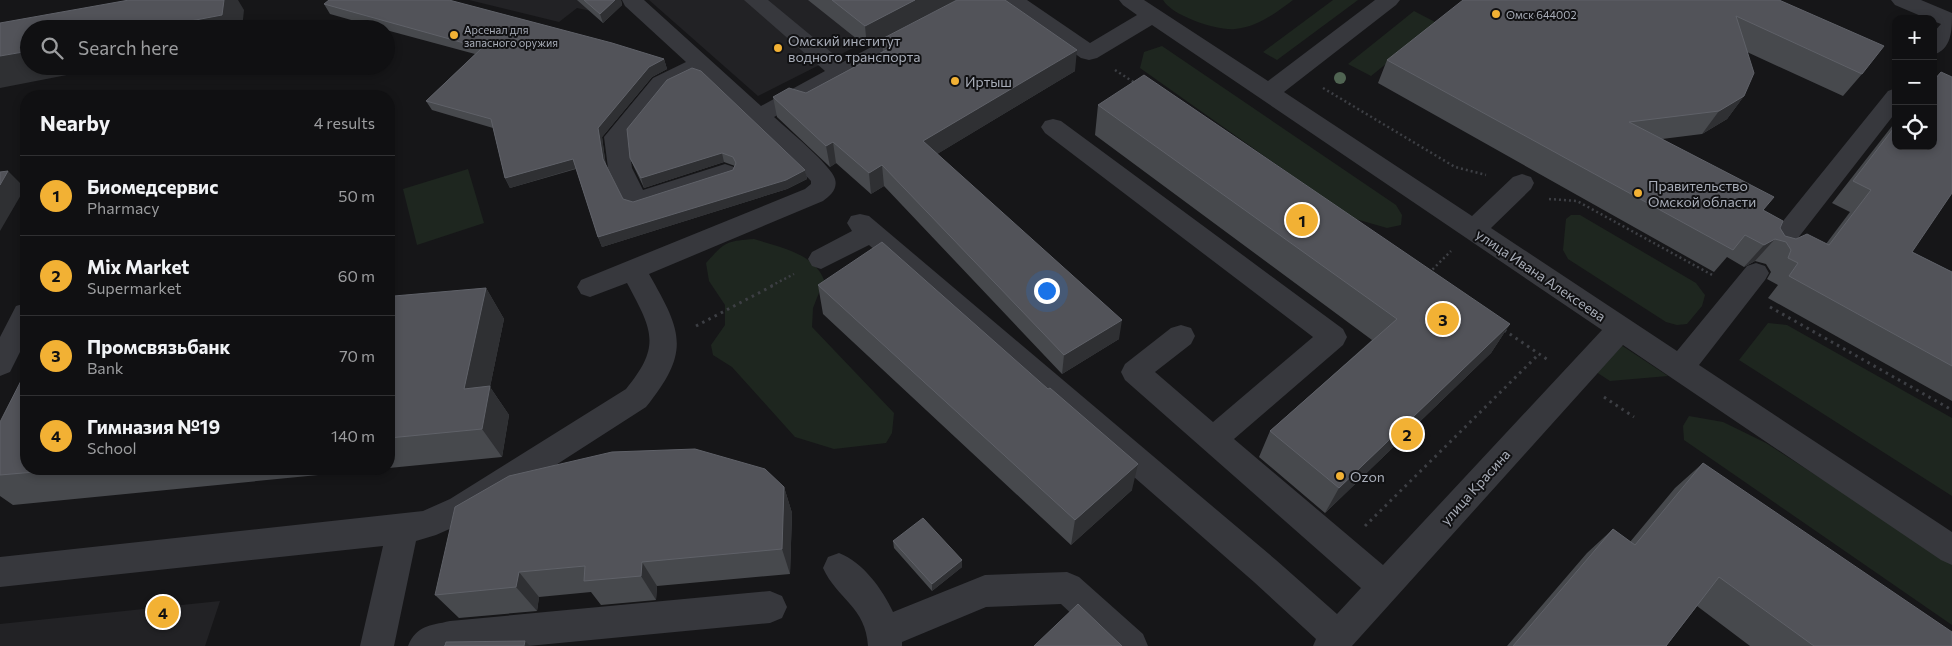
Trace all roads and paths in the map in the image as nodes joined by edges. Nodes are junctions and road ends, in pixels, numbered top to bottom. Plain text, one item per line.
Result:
1 (755, 0) edge
2 (976, 0) edge
3 (1013, 0) edge
4 (1130, 0) edge
5 (1389, 0) edge
6 (1902, 0) edge
7 (632, 1) dead end
8 (1152, 15) junction
9 (1952, 23) edge
10 (1937, 43) edge
11 (701, 64) junction
12 (1296, 71) junction
13 (841, 72) junction
14 (1125, 77) dead end
15 (1141, 88) edge
16 (1267, 93) junction
17 (1892, 101) edge
18 (758, 116) junction
19 (1053, 127) dead end
20 (1455, 168) dead end
21 (725, 173) edge
22 (1522, 183) dead end
23 (1473, 230) junction
24 (1775, 249) edge
25 (821, 259) joint
26 (633, 270) junction
27 (1756, 273) dead end
28 (590, 287) dead end
29 (20, 326) edge
30 (1498, 326) edge
31 (1621, 328) junction
32 (1181, 336) dead end
33 (665, 342) junction
34 (1539, 354) junction
35 (0, 364) edge
36 (1680, 368) junction
37 (1575, 378) junction
38 (1214, 439) junction
39 (403, 528) junction
40 (1341, 549) junction
41 (1952, 550) edge
42 (839, 568) dead end
43 (0, 572) edge
44 (1384, 587) junction
45 (770, 607) dead end
46 (885, 639) edge
47 (1334, 641) edge
48 (377, 646) edge
49 (425, 646) edge
50 (1131, 646) edge

1 - 13 street
2 - 13 street
3 - 8 street
4 - 8 street, улица Ивана Алексеева
5 - 12 street
6 - 9 street
7 - 11 street
8 - 16 street, улица Ивана Алексеева
9 - 10 street
11 - 18 street
11 - 21 street
12 - 16 street
12 - 20 path
13 - 18 street
14 - 15 path
16 - 23 street, улица Ивана Алексеева
17 - 24 street
18 - 26 street
19 - 38 street
22 - 23 street
23 - 31 street, улица Ивана Алексеева
25 - 33 path
25 - 47 street
26 - 28 street
26 - 33 street
27 - 36 street
29 - 35 street
30 - 34 path
31 - 36 street, улица Ивана Алексеева
31 - 37 street, улица Красина
32 - 38 street
33 - 39 street
34 - 37 path
34 - 40 path
36 - 41 street, улица Ивана Алексеева
37 - 44 street, улица Красина
38 - 40 street
39 - 43 street
39 - 48 street
40 - 44 street
42 - 46 street
44 - 47 street, улица Красина
45 - 49 street
46 - 50 street

